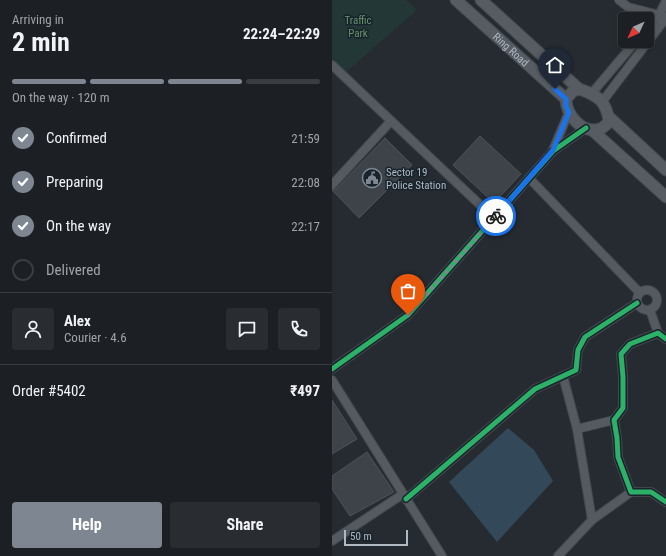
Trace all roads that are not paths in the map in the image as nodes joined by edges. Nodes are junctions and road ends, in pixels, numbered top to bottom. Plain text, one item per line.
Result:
1 (456, 0) edge
2 (480, 0) edge
3 (619, 0) edge
4 (666, 1) edge
5 (664, 16) edge
6 (654, 23) edge
7 (630, 48) edge
8 (332, 65) edge
9 (579, 90) junction
10 (592, 93) junction
11 (566, 99) junction
12 (602, 102) junction
13 (569, 112) junction
14 (609, 117) junction
15 (391, 121) junction
16 (589, 129) junction
17 (553, 150) junction
18 (666, 170) edge
19 (529, 178) junction
20 (332, 186) edge
21 (666, 197) edge
22 (494, 218) junction
23 (639, 292) junction
24 (657, 297) junction
25 (666, 301) edge
26 (637, 303) junction
27 (650, 310) junction
28 (658, 333) junction
29 (666, 339) edge
30 (332, 369) edge
31 (563, 376) junction
32 (332, 380) edge
33 (614, 420) junction
34 (577, 429) junction
35 (631, 492) junction
36 (405, 496) junction
37 (666, 502) edge
38 (592, 520) junction
39 (332, 541) edge
40 (442, 556) edge
41 (558, 556) edge

1 - 11 main road, Ring Road
2 - 9 main road, Ring Road
3 - 5 street
4 - 5 street
5 - 6 street
5 - 12 street
7 - 10 street
8 - 15 street
9 - 10 main road
9 - 11 main road
10 - 12 main road
11 - 13 main road
12 - 14 main road
13 - 16 main road
13 - 17 street
14 - 16 main road
14 - 18 main road
15 - 20 street
15 - 22 street
16 - 17 street
16 - 21 main road
17 - 19 street
19 - 22 street
19 - 23 street
22 - 30 street
23 - 24 street
23 - 26 street
24 - 25 street
24 - 27 street
26 - 27 street
26 - 31 street
27 - 28 street
28 - 29 street
28 - 33 street
31 - 34 street
31 - 36 street
32 - 36 street
33 - 34 street
33 - 35 street
34 - 38 street
35 - 37 street
35 - 38 street
36 - 39 street
36 - 40 street
38 - 41 street

